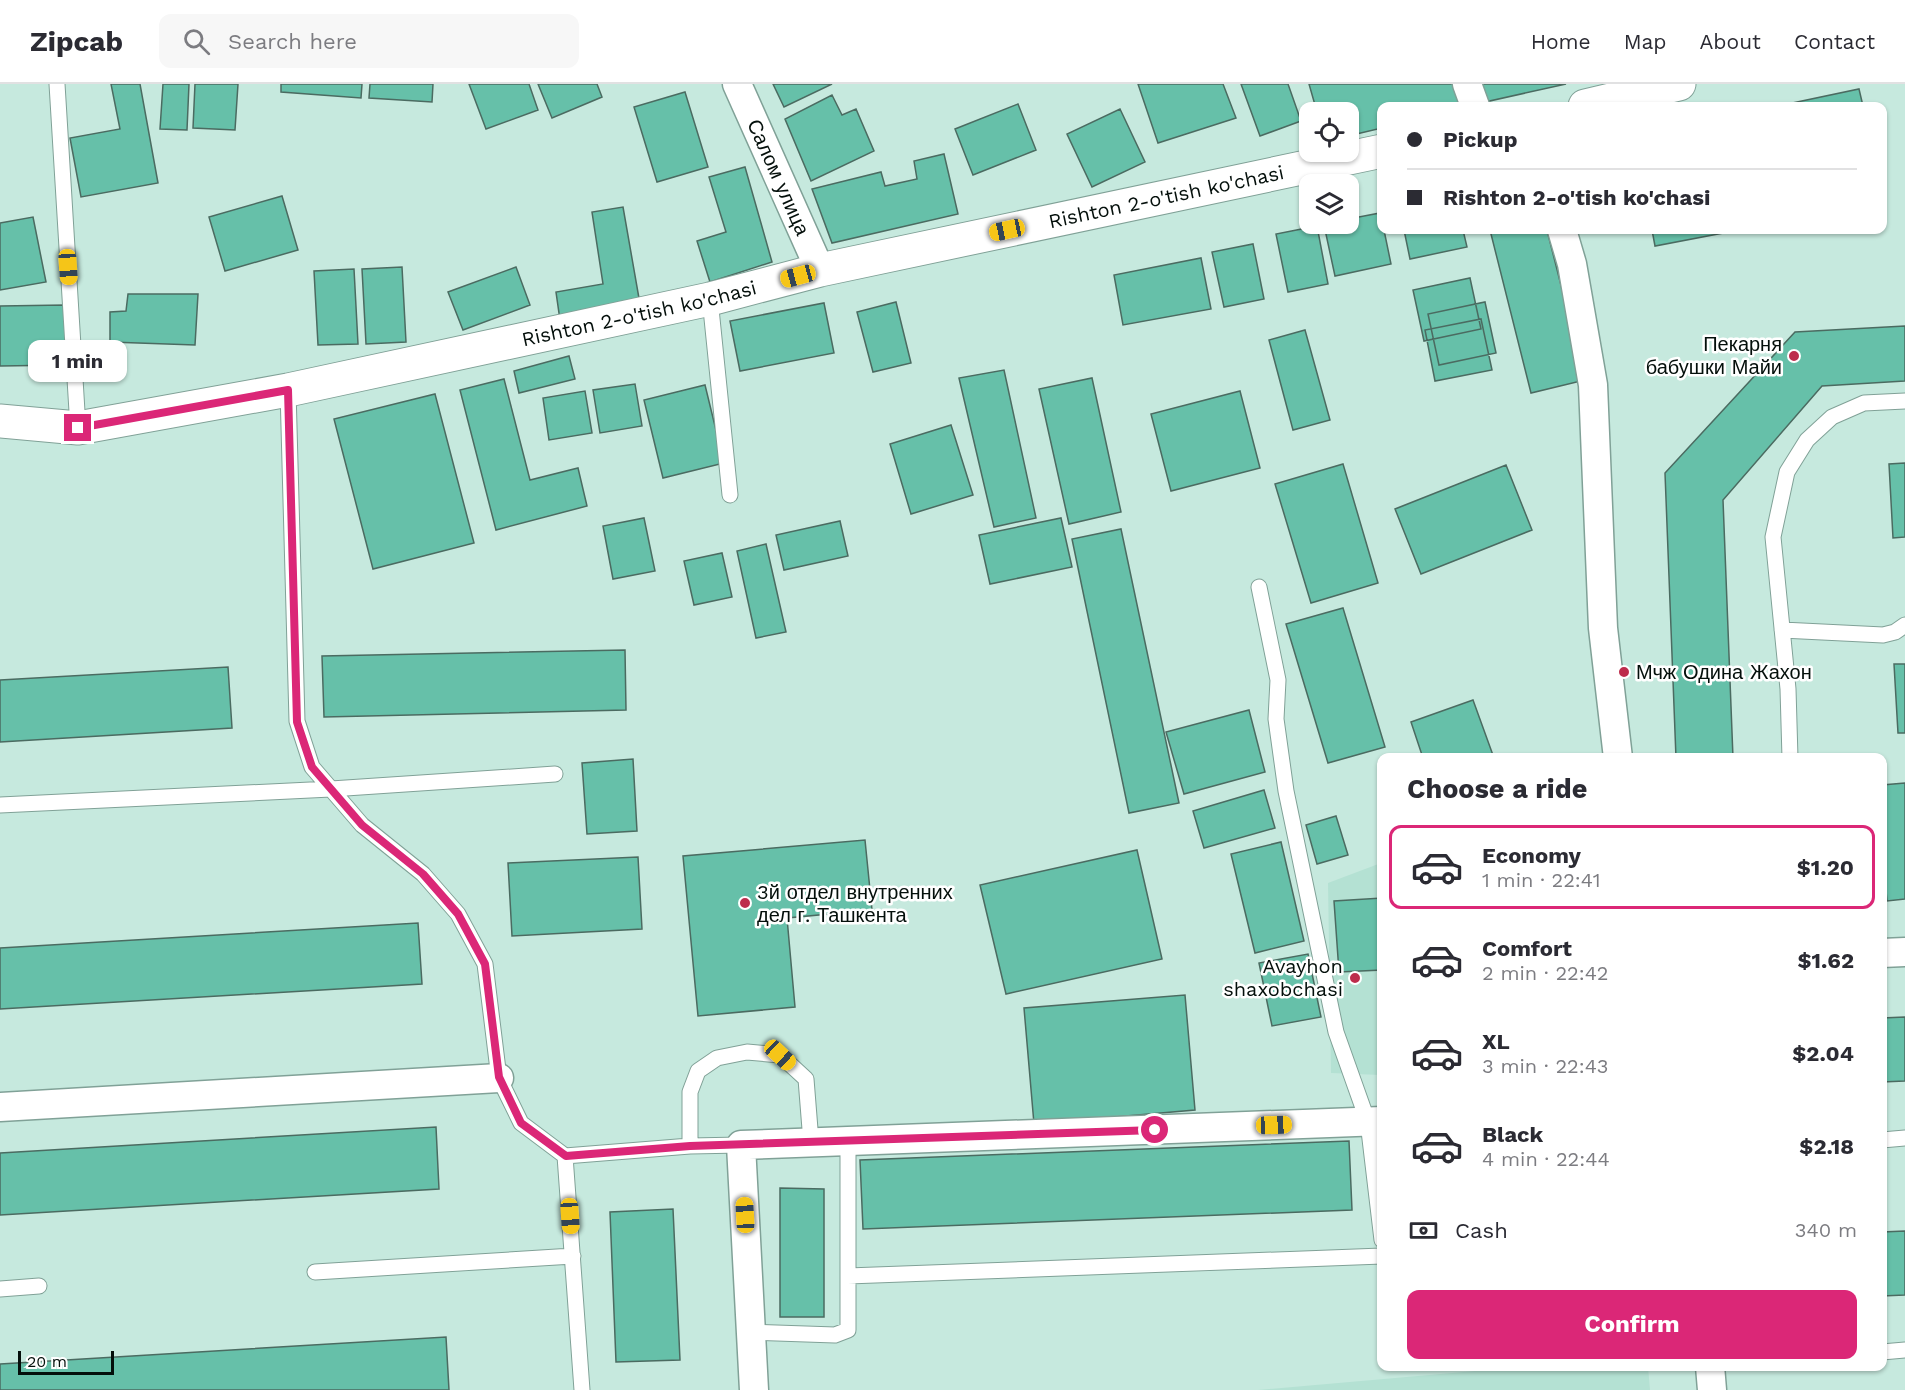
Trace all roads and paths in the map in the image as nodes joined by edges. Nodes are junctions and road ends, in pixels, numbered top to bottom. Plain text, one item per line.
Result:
1 (57, 84) edge
2 (737, 84) edge
3 (1467, 84) edge
4 (1679, 84) edge
5 (1474, 102) edge
6 (1602, 102) edge
7 (1377, 152) edge
8 (1563, 234) edge
9 (820, 270) junction
10 (710, 299) junction
11 (288, 390) junction
12 (1905, 401) edge
13 (0, 421) edge
14 (78, 428) junction
15 (730, 495) dead end
16 (1259, 587) dead end
17 (1782, 630) junction
18 (1902, 630) edge
19 (1617, 753) edge
20 (1790, 753) edge
21 (555, 774) dead end
22 (331, 789) junction
23 (0, 805) edge
24 (1905, 952) edge
25 (1887, 953) edge
26 (499, 1077) junction
27 (0, 1107) edge
28 (1375, 1121) edge
29 (1905, 1138) edge
30 (1887, 1140) edge
31 (848, 1141) junction
32 (811, 1143) junction
33 (741, 1145) junction
34 (690, 1146) junction
35 (1377, 1155) edge
36 (566, 1156) junction
37 (573, 1256) junction
38 (1377, 1256) edge
39 (315, 1272) dead end
40 (848, 1276) junction
41 (39, 1286) dead end
42 (0, 1289) edge
43 (751, 1332) junction
44 (1905, 1350) edge
45 (1887, 1352) edge
46 (1710, 1371) edge
47 (582, 1390) edge
48 (754, 1390) edge
49 (1712, 1390) edge

1 - 14 lane
2 - 9 street, Салом улица
3 - 5 street
4 - 6 street
7 - 9 street, Rishton 2-o'tish ko'chasi
8 - 19 street
9 - 10 street, Rishton 2-o'tish ko'chasi
10 - 11 street, Rishton 2-o'tish ko'chasi
10 - 15 lane
11 - 14 street, Rishton 2-o'tish ko'chasi
11 - 22 lane
12 - 17 lane
13 - 14 street, Rishton 2-o'tish ko'chasi
16 - 28 lane
17 - 18 lane
17 - 20 lane
21 - 22 lane
22 - 23 lane
22 - 26 lane
24 - 25 street
26 - 27 street
26 - 36 lane
28 - 31 street
28 - 35 lane
29 - 30 lane
31 - 32 street
31 - 40 lane
32 - 33 street
32 - 34 lane
33 - 34 lane
33 - 43 street
34 - 36 lane
36 - 37 lane
37 - 39 lane
37 - 47 lane
38 - 40 lane
40 - 43 lane
41 - 42 lane
43 - 48 street
44 - 45 lane
46 - 49 street

